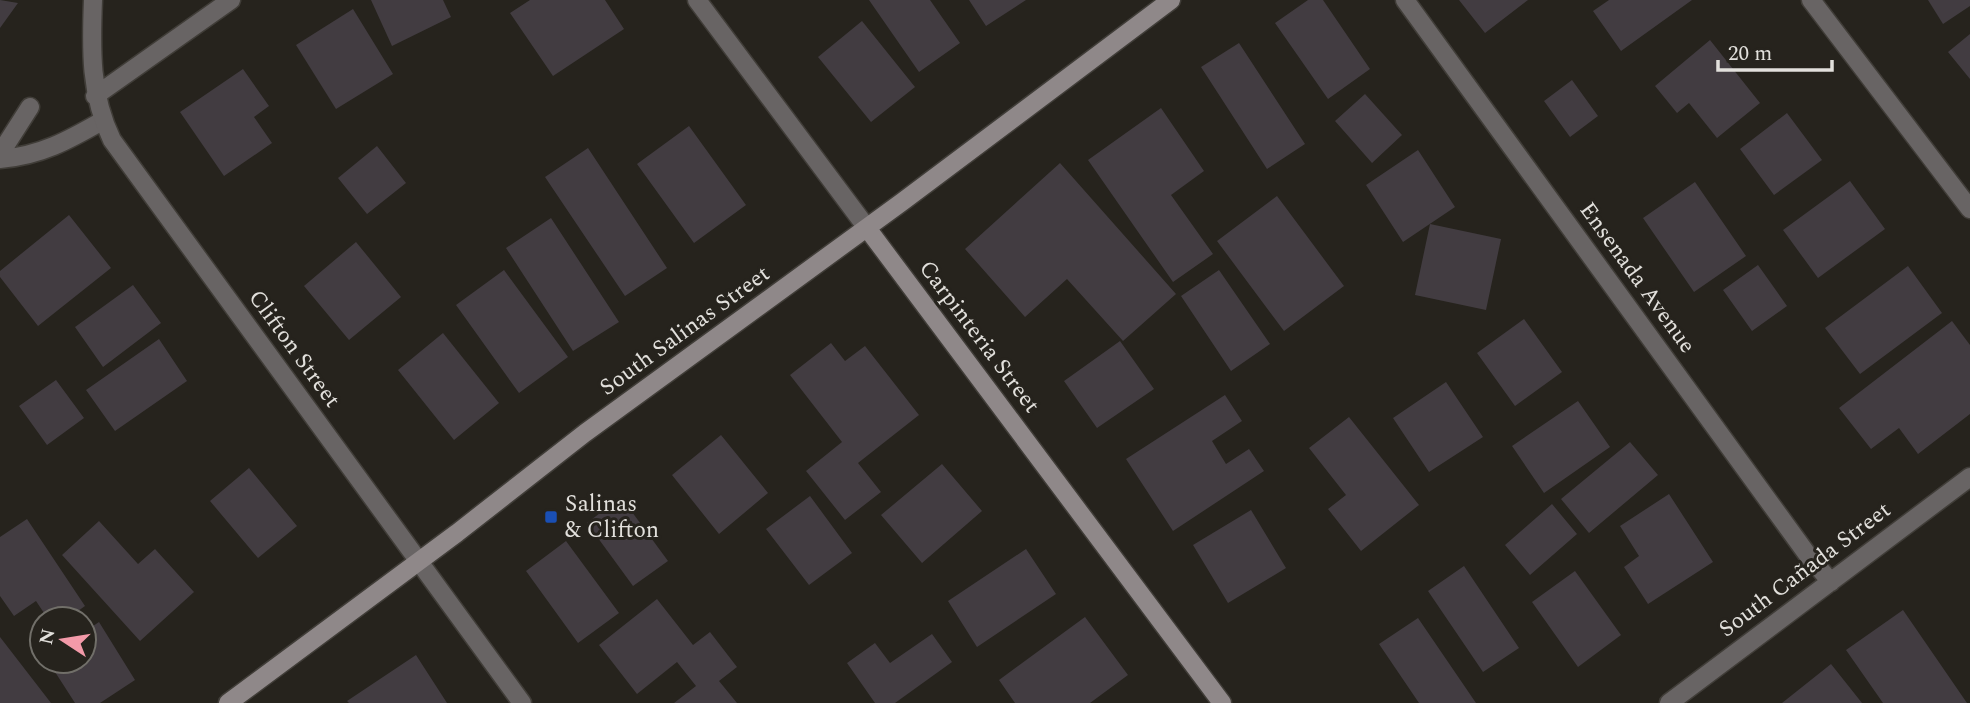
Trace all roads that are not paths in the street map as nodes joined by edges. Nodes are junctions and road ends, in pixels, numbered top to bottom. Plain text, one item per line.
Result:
1 (93, 0) edge
2 (231, 0) edge
3 (697, 0) edge
4 (1171, 0) edge
5 (1405, 0) edge
6 (1811, 0) edge
7 (95, 96) junction
8 (30, 107) dead end
9 (102, 121) junction
10 (0, 156) edge
11 (1970, 209) edge
12 (867, 228) junction
13 (1970, 477) edge
14 (419, 561) junction
15 (1831, 582) junction
16 (228, 703) edge
17 (522, 703) edge
18 (1223, 703) edge
19 (1669, 703) edge

1 - 7 street, Clifton Street
2 - 7 street
3 - 12 street, Carpinteria Street
4 - 12 main road, South Salinas Street
5 - 15 street, Ensenada Avenue
6 - 11 street
7 - 9 street, Clifton Street
8 - 10 street
9 - 10 street
9 - 14 street, Clifton Street
12 - 14 main road, South Salinas Street
12 - 18 main road, Carpinteria Street
13 - 15 street, South Cañada Street
14 - 16 main road, South Salinas Street
14 - 17 street, Clifton Street
15 - 19 street, South Cañada Street

